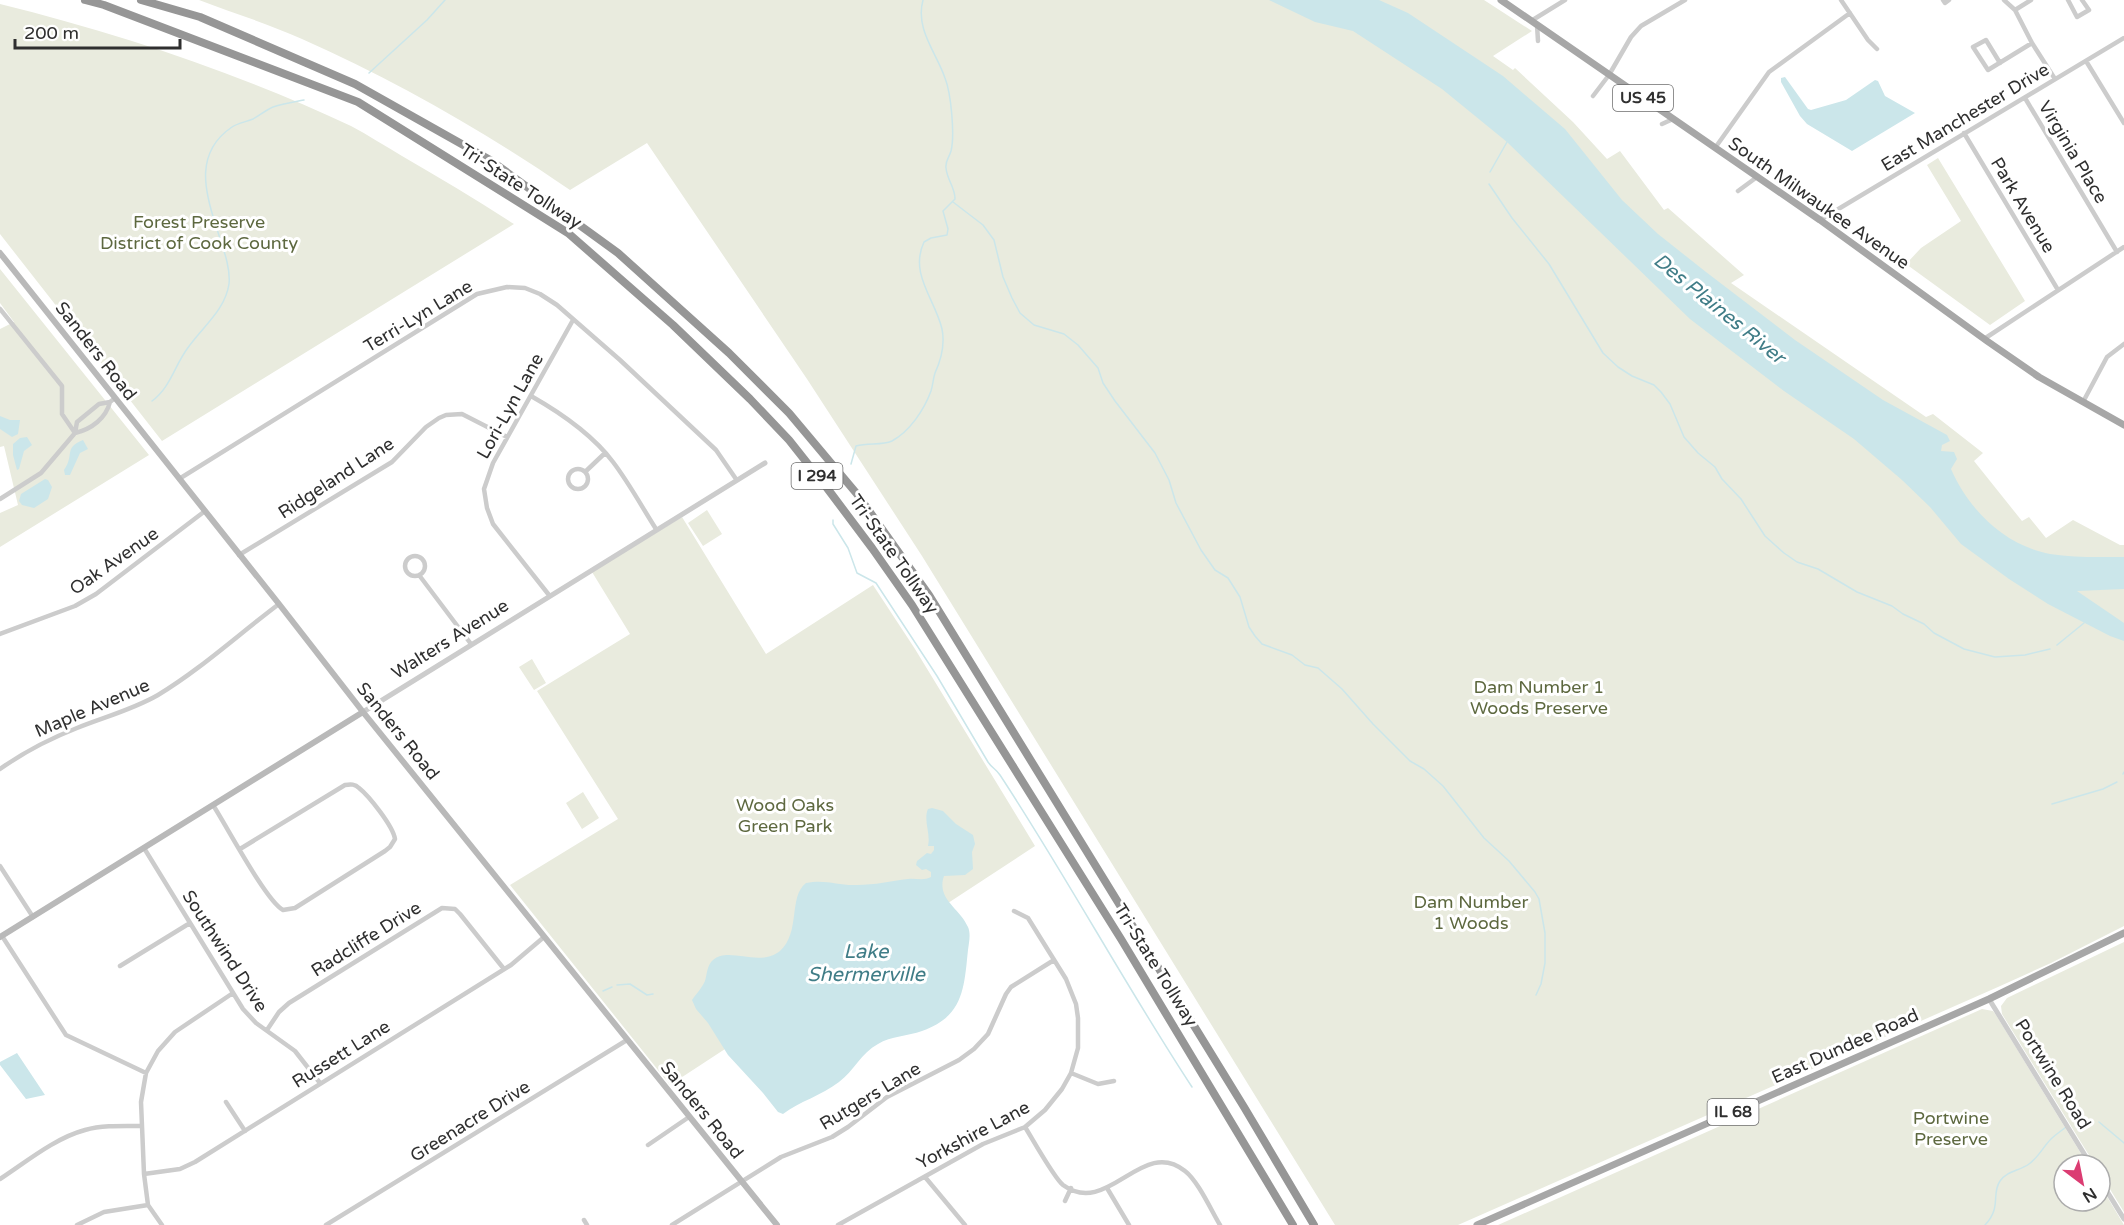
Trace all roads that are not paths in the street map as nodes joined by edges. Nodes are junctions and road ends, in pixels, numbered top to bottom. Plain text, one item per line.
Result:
1 (85, 0) edge
2 (141, 0) edge
3 (1502, 0) edge
4 (1565, 0) edge
5 (1685, 0) edge
6 (1841, 0) edge
7 (1943, 0) edge
8 (1949, 0) edge
9 (2004, 0) edge
10 (2031, 0) edge
11 (2068, 0) edge
12 (2082, 0) edge
13 (2015, 10) junction
14 (1850, 13) junction
15 (1534, 23) junction
16 (2124, 38) edge
17 (1538, 41) dead end
18 (2032, 43) junction
19 (1877, 49) dead end
20 (2086, 61) junction
21 (2000, 63) junction
22 (1609, 75) junction
23 (2055, 79) junction
24 (1593, 96) dead end
25 (2025, 98) junction
26 (1673, 119) junction
27 (2124, 123) edge
28 (1662, 124) dead end
29 (1964, 133) junction
30 (1715, 148) junction
31 (1756, 177) junction
32 (1738, 190) dead end
33 (1820, 220) junction
34 (2124, 248) edge
35 (2117, 252) junction
36 (0, 253) edge
37 (2058, 290) junction
38 (0, 309) edge
39 (573, 320) junction
40 (1984, 339) junction
41 (2124, 344) edge
42 (531, 396) junction
43 (113, 400) junction
44 (2082, 403) junction
45 (2124, 425) edge
46 (75, 433) junction
47 (507, 437) junction
48 (605, 453) junction
49 (765, 463) dead end
50 (585, 472) junction
51 (179, 479) junction
52 (736, 479) junction
53 (0, 499) edge
54 (205, 511) junction
55 (656, 529) junction
56 (239, 555) junction
57 (419, 575) junction
58 (549, 595) junction
59 (279, 604) junction
60 (0, 634) edge
61 (471, 644) junction
62 (363, 712) junction
63 (0, 769) edge
64 (213, 805) junction
65 (144, 848) junction
66 (240, 849) junction
67 (0, 866) edge
68 (1014, 910) dead end
69 (33, 917) junction
70 (190, 923) junction
71 (2124, 933) edge
72 (1, 937) edge
73 (544, 937) junction
74 (1054, 960) junction
75 (120, 966) dead end
76 (504, 969) junction
77 (233, 993) junction
78 (1989, 999) junction
79 (267, 1030) junction
80 (627, 1040) junction
81 (146, 1073) junction
82 (1071, 1073) junction
83 (1114, 1081) dead end
84 (320, 1083) junction
85 (226, 1102) dead end
86 (689, 1118) junction
87 (141, 1126) junction
88 (1025, 1127) junction
89 (245, 1131) junction
90 (648, 1145) dead end
91 (2084, 1153) edge
92 (144, 1174) junction
93 (924, 1177) junction
94 (0, 1179) edge
95 (741, 1183) junction
96 (1071, 1188) junction
97 (1107, 1188) junction
98 (2112, 1199) edge
99 (1065, 1201) dead end
100 (148, 1205) junction
101 (2124, 1219) edge
102 (848, 1223) edge
103 (77, 1225) edge
104 (162, 1225) edge
105 (326, 1225) edge
106 (672, 1225) edge
107 (777, 1225) edge
108 (837, 1225) edge
109 (965, 1225) edge
110 (1129, 1225) edge
111 (1220, 1225) edge
112 (1293, 1225) edge
113 (1314, 1225) edge
114 (1477, 1225) edge

1 - 112 highway, Tri-State Tollway / I 294
2 - 113 highway, Tri-State Tollway / I 294
3 - 15 main road, South Milwaukee Avenue / US 45
4 - 15 street
5 - 22 street
6 - 14 street
7 - 8 street
9 - 13 street
10 - 13 street
11 - 12 street
13 - 18 street
14 - 19 street
14 - 30 street
15 - 17 street
15 - 22 main road, South Milwaukee Avenue / US 45
16 - 20 street, East Manchester Drive
18 - 21 street
18 - 23 street
20 - 23 street, East Manchester Drive
20 - 27 street
21 - 21 street
22 - 24 street
22 - 26 main road, South Milwaukee Avenue / US 45
23 - 25 street, East Manchester Drive
25 - 29 street, East Manchester Drive
25 - 35 street, Virginia Place
26 - 28 street
26 - 30 main road, South Milwaukee Avenue / US 45
29 - 33 street, East Manchester Drive
29 - 37 street, Park Avenue
30 - 31 main road, South Milwaukee Avenue / US 45
31 - 32 street
31 - 33 main road, South Milwaukee Avenue / US 45
33 - 40 main road, South Milwaukee Avenue / US 45
34 - 35 street
35 - 37 street
36 - 43 main road, Sanders Road
37 - 40 street
38 - 46 street
39 - 42 street, Lori-Lyn Lane
39 - 51 street, Terri-Lyn Lane
39 - 52 street, Terri-Lyn Lane
40 - 44 main road, South Milwaukee Avenue / US 45
41 - 44 street
42 - 47 street, Lori-Lyn Lane
42 - 48 street
43 - 46 street
43 - 46 street
43 - 51 main road, Sanders Road
44 - 45 main road, South Milwaukee Avenue / US 45
46 - 53 street
47 - 56 street, Ridgeland Lane
47 - 58 street, Lori-Lyn Lane
48 - 50 street
48 - 55 street
49 - 52 street, Walters Avenue
50 - 50 street
51 - 54 main road, Sanders Road
52 - 55 street, Walters Avenue
54 - 56 main road, Sanders Road
54 - 60 street, Oak Avenue
55 - 58 street, Walters Avenue
56 - 59 main road, Sanders Road
57 - 57 street
57 - 61 street
58 - 61 street, Walters Avenue
59 - 62 main road, Sanders Road
59 - 63 street, Maple Avenue
61 - 62 street, Walters Avenue
62 - 64 main road, Walters Avenue
62 - 73 main road, Sanders Road
64 - 65 main road, Walters Avenue
64 - 66 street
65 - 69 main road, Walters Avenue
65 - 70 street, Southwind Drive
66 - 66 street
67 - 69 street
68 - 74 street, Yorkshire Lane
69 - 72 main road, Walters Avenue
70 - 75 street
70 - 77 street, Southwind Drive
71 - 78 main road, East Dundee Road / IL 68
72 - 81 street
73 - 76 street, Russett Lane
73 - 80 main road, Sanders Road
74 - 82 street, Yorkshire Lane
74 - 95 street, Rutgers Lane
76 - 79 street, Radcliffe Drive
76 - 84 street, Russett Lane
77 - 79 street, Southwind Drive
77 - 81 street
78 - 91 street, Portwine Road
78 - 114 main road, East Dundee Road / IL 68
79 - 84 street, Southwind Drive
80 - 86 main road, Sanders Road
80 - 105 street, Greenacre Drive
81 - 87 street
82 - 83 street
82 - 88 street, Yorkshire Lane
84 - 89 street, Russett Lane
85 - 89 street
86 - 90 street
86 - 95 main road, Sanders Road
87 - 92 street
87 - 94 street
88 - 93 street, Yorkshire Lane
88 - 96 street
89 - 92 street, Russett Lane
92 - 100 street
93 - 102 street, Yorkshire Lane
93 - 109 street
95 - 106 street, Rutgers Lane
95 - 107 main road, Sanders Road
96 - 97 street
96 - 99 street
97 - 110 street
97 - 111 street
98 - 101 street
100 - 103 street
100 - 104 street
102 - 108 street, Yorkshire Lane

